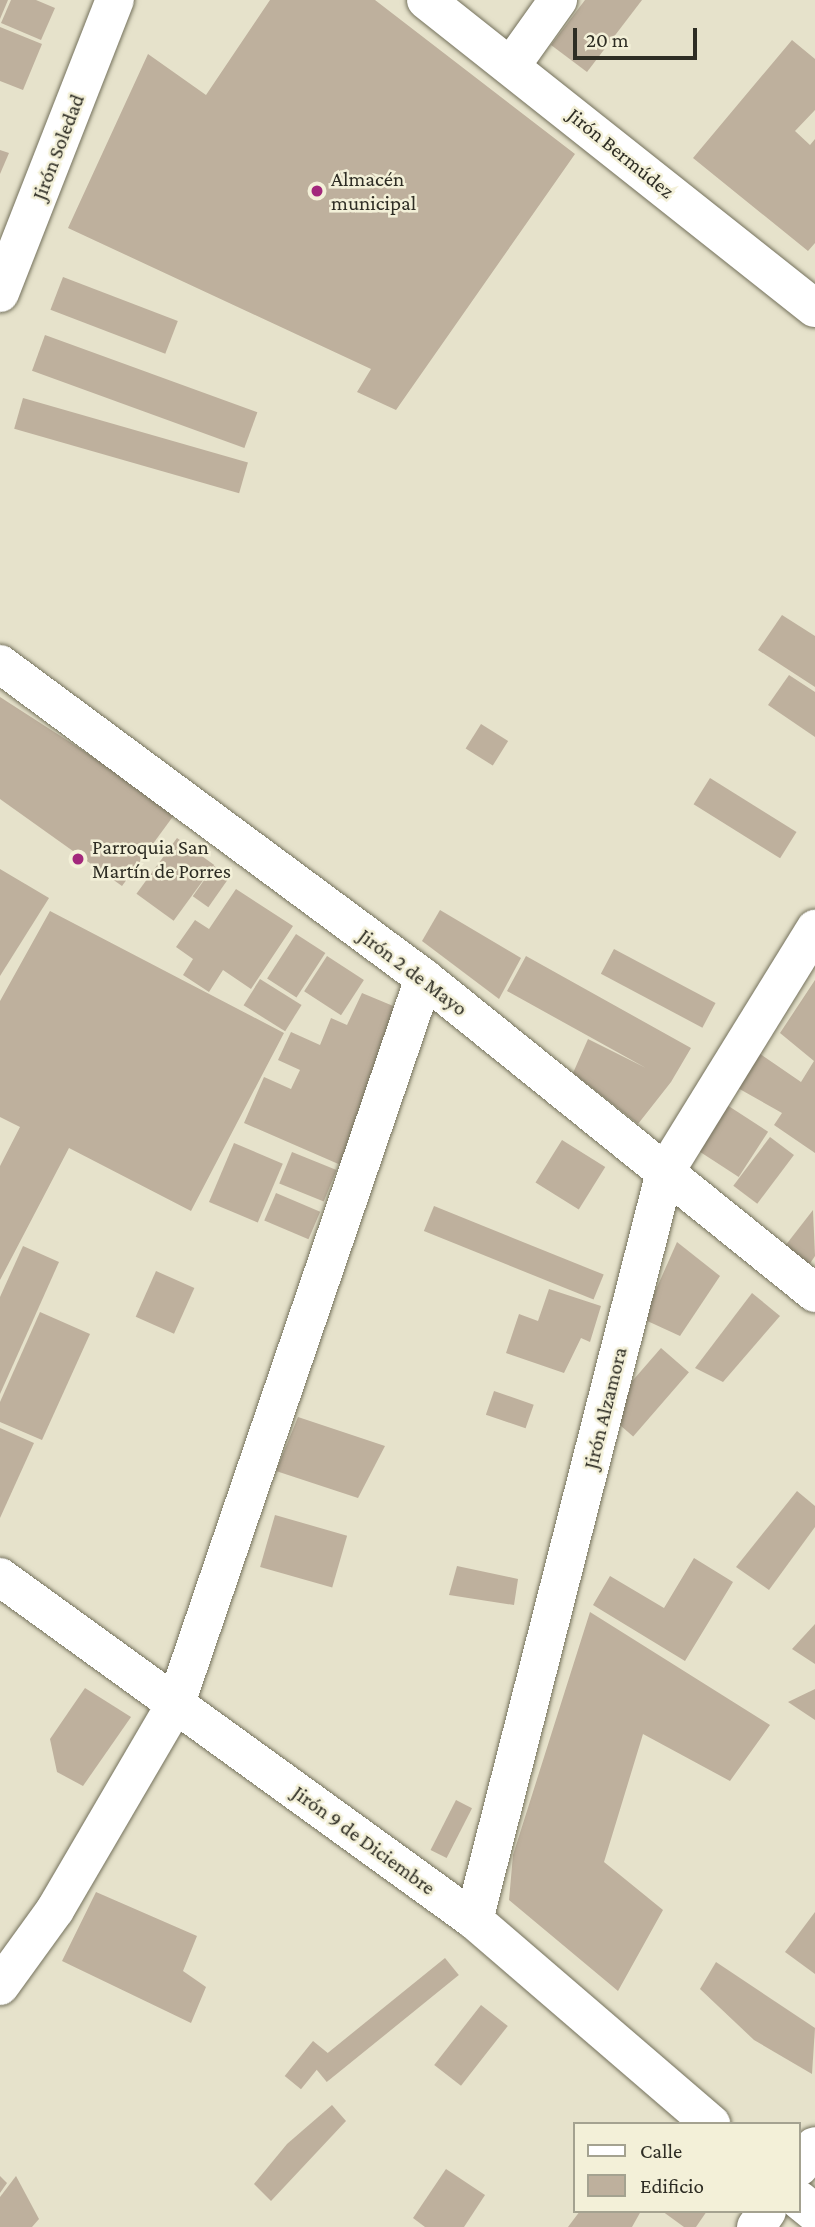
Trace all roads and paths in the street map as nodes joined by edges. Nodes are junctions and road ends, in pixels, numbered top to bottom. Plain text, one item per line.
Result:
1 (115, 0) edge
2 (426, 0) edge
3 (558, 0) edge
4 (511, 65) junction
5 (0, 293) edge
6 (815, 308) edge
7 (0, 664) edge
8 (815, 929) edge
9 (424, 978) junction
10 (666, 1172) junction
11 (815, 1293) edge
12 (0, 1577) edge
13 (176, 1703) junction
14 (474, 1920) junction
15 (0, 1986) edge
16 (708, 2122) edge
17 (815, 2146) edge
18 (801, 2164) edge
19 (801, 2202) edge
20 (815, 2213) edge

1 - 5 street, Jirón Soledad
2 - 4 street, Jirón Bermúdez
3 - 4 street
4 - 6 street, Jirón Bermúdez
7 - 9 street, Jirón 2 de Mayo
8 - 10 street, Jirón Alzamora
9 - 10 street, Jirón 2 de Mayo
9 - 13 street
10 - 11 street, Jirón 2 de Mayo
10 - 14 street, Jirón Alzamora
12 - 13 street, Jirón 9 de Diciembre
13 - 14 street, Jirón 9 de Diciembre
13 - 15 street
14 - 16 street, Jirón 9 de Diciembre
17 - 18 street
19 - 20 street

